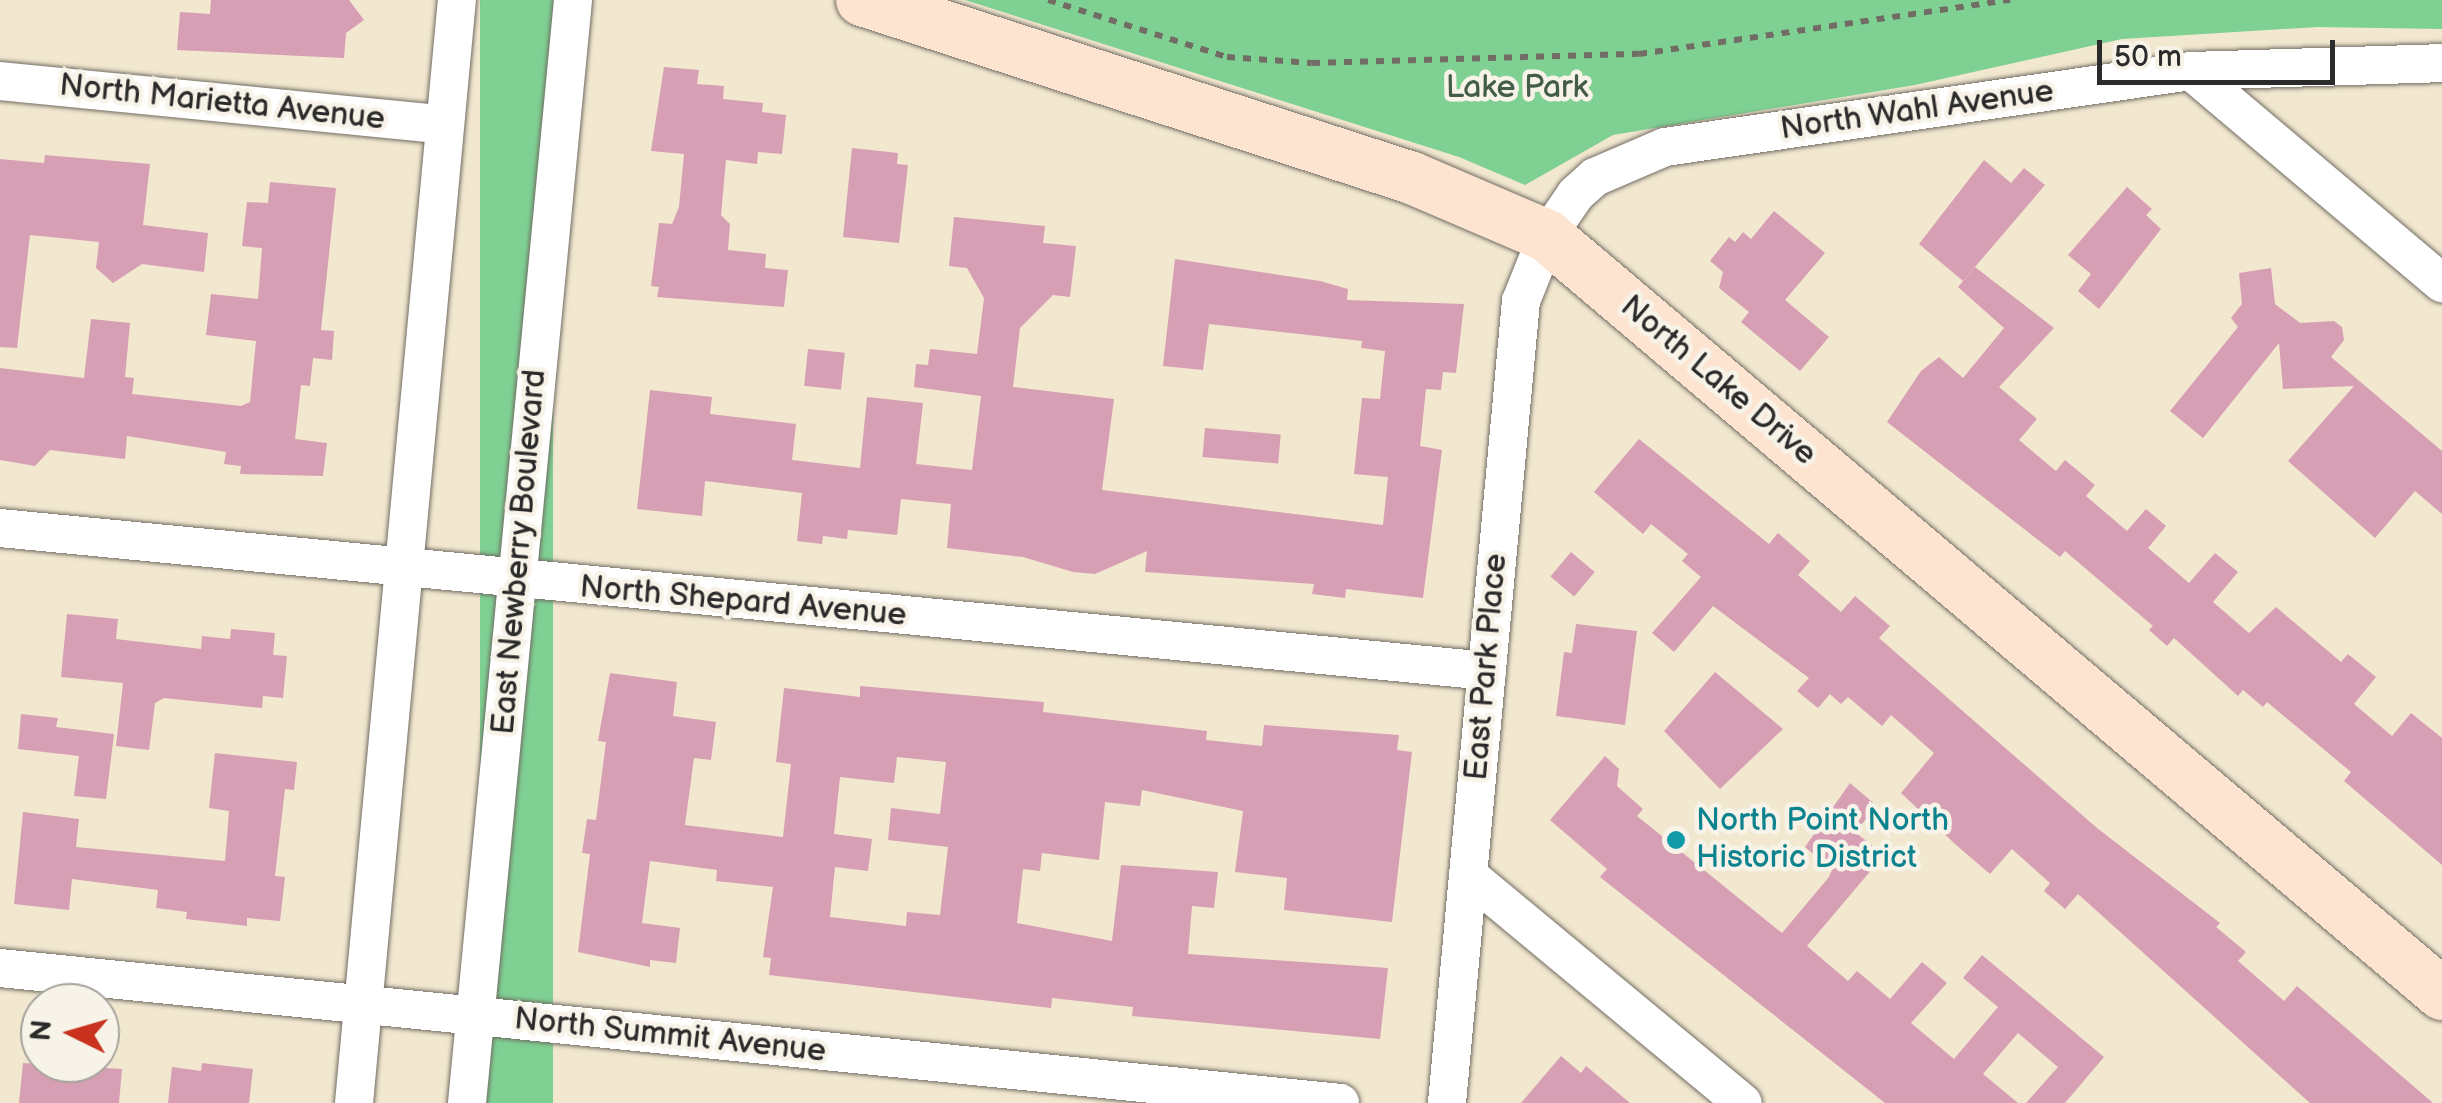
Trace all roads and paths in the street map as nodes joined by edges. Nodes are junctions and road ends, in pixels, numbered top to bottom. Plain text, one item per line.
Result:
1 (456, 0) edge
2 (573, 0) edge
3 (862, 0) edge
4 (1048, 0) edge
5 (2010, 0) edge
6 (2442, 63) edge
7 (2192, 71) junction
8 (0, 81) edge
9 (445, 124) junction
10 (1547, 236) junction
11 (2442, 283) edge
12 (0, 528) edge
13 (404, 569) junction
14 (517, 581) junction
15 (1486, 671) junction
16 (1468, 875) junction
17 (0, 968) edge
18 (2442, 994) edge
19 (363, 1006) junction
20 (475, 1017) junction
21 (354, 1103) edge
22 (466, 1103) edge
23 (1340, 1103) edge
24 (1447, 1103) edge
25 (1743, 1103) edge

1 - 9 street
2 - 14 street, East Newberry Boulevard
3 - 10 main road, North Lake Drive
4 - 5 path
6 - 7 street, North Wahl Avenue
7 - 10 street, North Wahl Avenue
7 - 11 street
8 - 9 street, North Marietta Avenue
9 - 13 street
10 - 15 street, East Park Place
10 - 18 main road, North Lake Drive
12 - 13 street, North Shepard Avenue
13 - 14 street, North Shepard Avenue
13 - 19 street
14 - 15 street, North Shepard Avenue
14 - 20 street, East Newberry Boulevard
15 - 16 street, East Park Place
16 - 24 street, East Park Place
16 - 25 street
17 - 19 street, North Summit Avenue
19 - 20 street, North Summit Avenue
19 - 21 street
20 - 22 street, East Newberry Boulevard
20 - 23 street, North Summit Avenue

